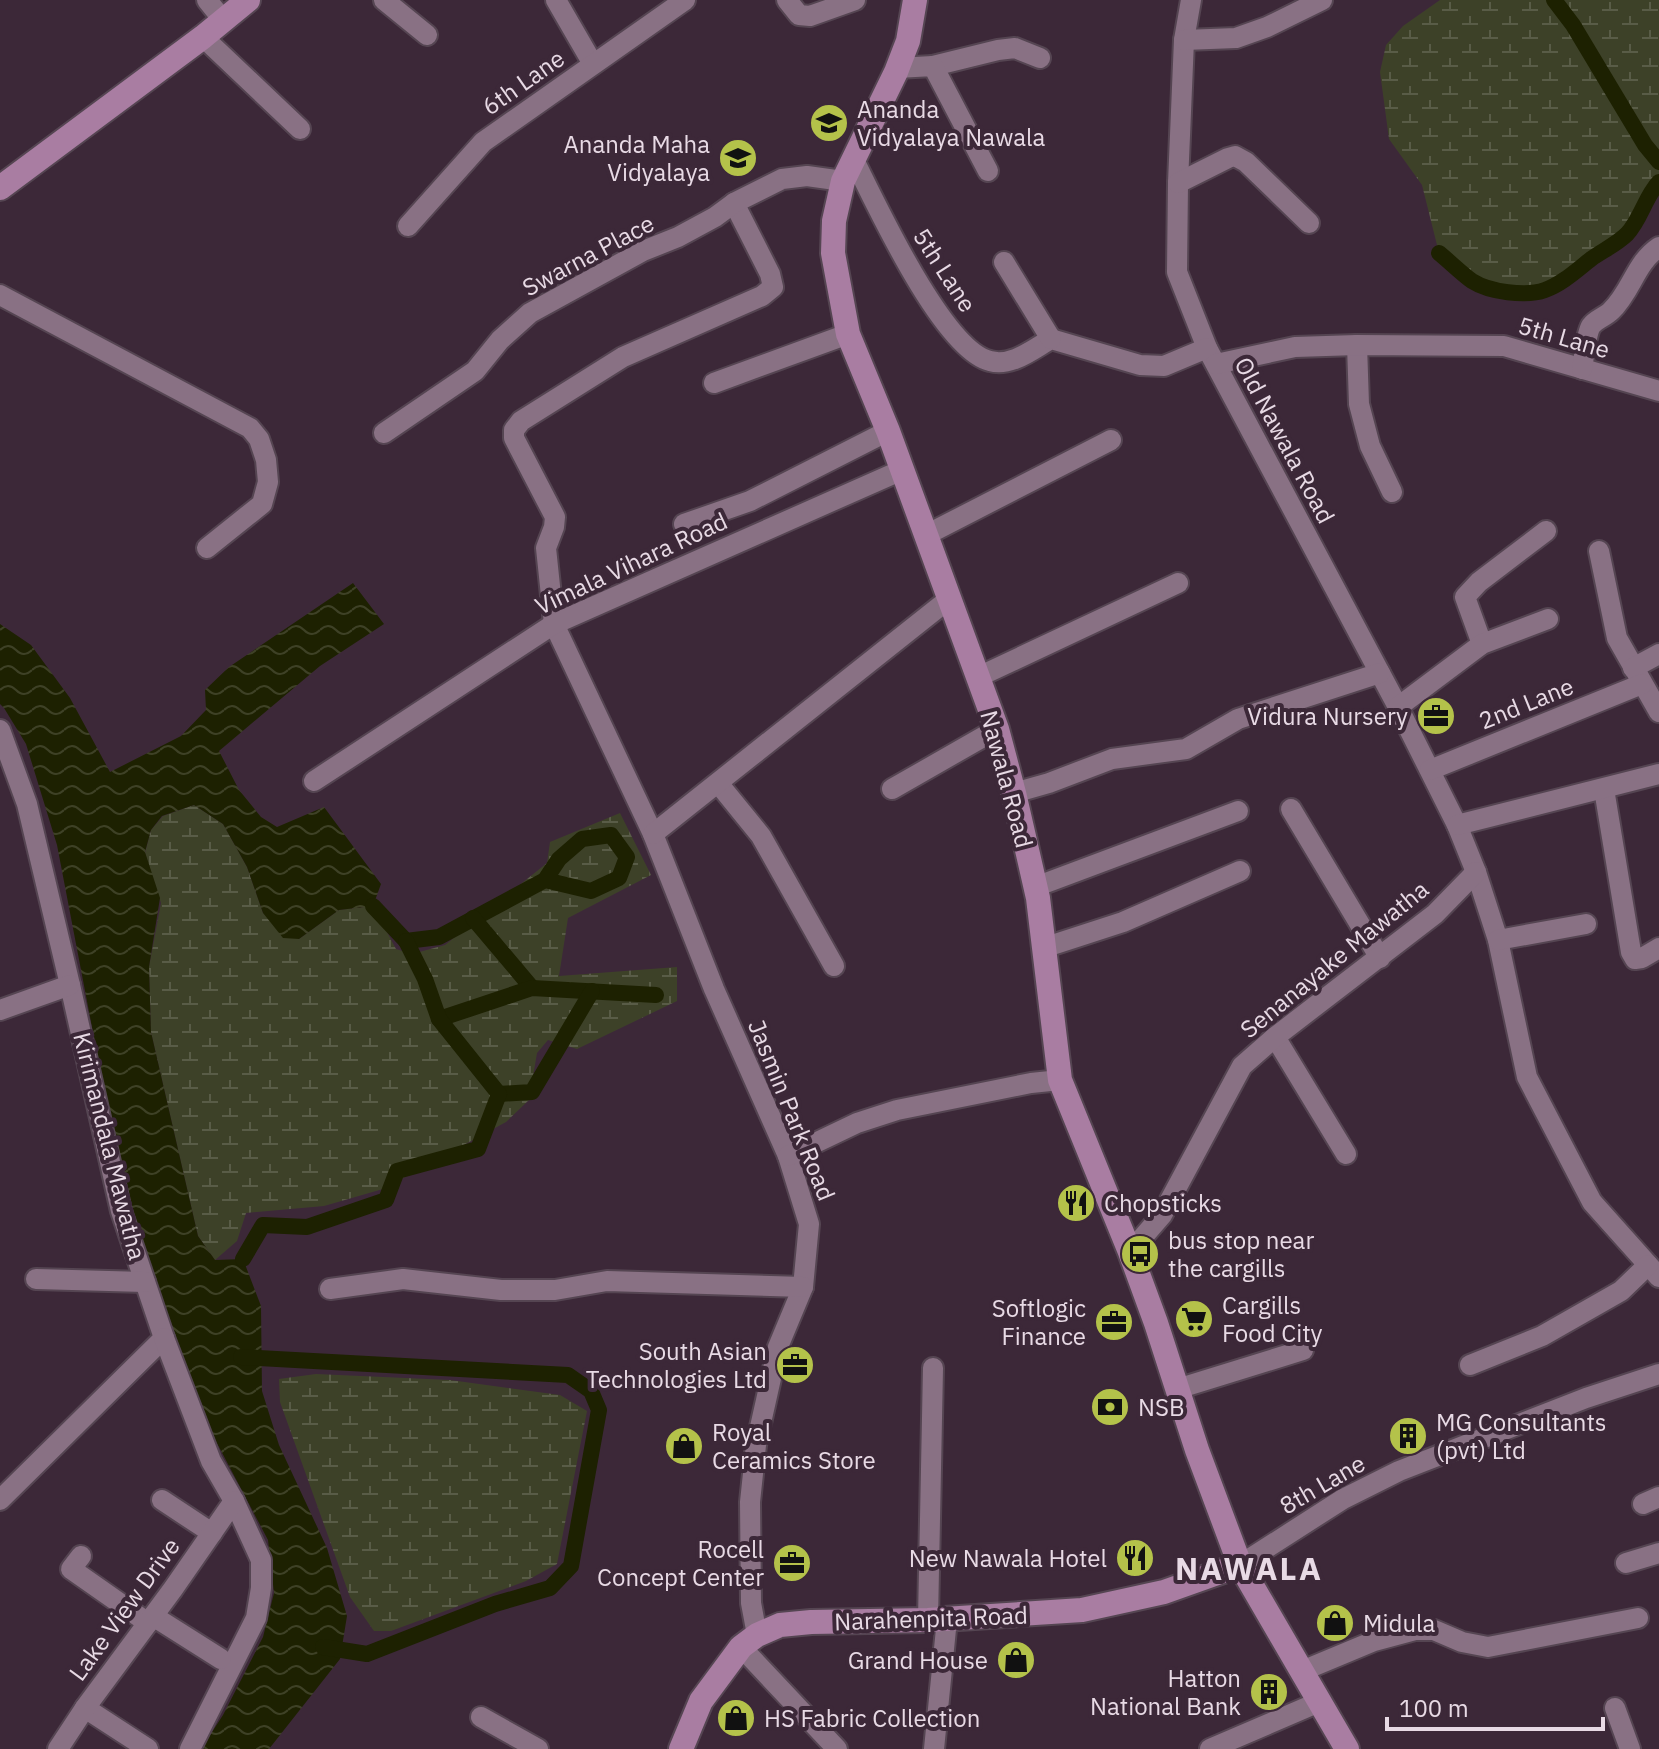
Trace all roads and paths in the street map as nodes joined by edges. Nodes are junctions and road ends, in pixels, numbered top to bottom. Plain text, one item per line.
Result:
1 (207, 0) edge
2 (248, 0) edge
3 (384, 0) edge
4 (556, 0) edge
5 (685, 0) edge
6 (787, 0) edge
7 (855, 0) edge
8 (915, 0) edge
9 (1191, 0) edge
10 (1322, 0) edge
11 (223, 20) junction
12 (427, 35) dead end
13 (203, 37) junction
14 (1184, 40) junction
15 (1040, 58) dead end
16 (593, 64) junction
17 (933, 66) junction
18 (897, 68) junction
19 (300, 129) dead end
20 (849, 171) junction
21 (988, 171) dead end
22 (1178, 183) junction
23 (0, 188) edge
24 (734, 203) junction
25 (1309, 223) dead end
26 (408, 226) dead end
27 (1659, 247) edge
28 (1004, 262) dead end
29 (0, 295) edge
30 (848, 334) junction
31 (1051, 339) junction
32 (1357, 345) junction
33 (1211, 356) junction
34 (1582, 369) junction
35 (714, 383) dead end
36 (1659, 391) edge
37 (888, 431) junction
38 (384, 433) dead end
39 (1111, 440) dead end
40 (902, 470) junction
41 (1392, 492) dead end
42 (684, 524) dead end
43 (1546, 531) dead end
44 (926, 535) junction
45 (207, 548) dead end
46 (1599, 551) dead end
47 (1178, 583) dead end
48 (949, 599) junction
49 (1548, 619) dead end
50 (554, 624) junction
51 (1482, 644) junction
52 (1659, 654) edge
53 (1380, 673) junction
54 (1638, 676) junction
55 (978, 677) junction
56 (1398, 707) junction
57 (1659, 712) edge
58 (997, 729) junction
59 (0, 730) edge
60 (1430, 770) junction
61 (1659, 774) edge
62 (314, 781) dead end
63 (718, 783) junction
64 (892, 789) dead end
65 (1604, 789) junction
66 (1014, 793) junction
67 (1295, 806) dead end
68 (1238, 811) dead end
69 (1457, 825) junction
70 (653, 834) junction
71 (1240, 871) dead end
72 (1476, 872) junction
73 (1035, 887) junction
74 (1586, 924) dead end
75 (1498, 940) junction
76 (1043, 948) junction
77 (1659, 948) edge
78 (1385, 954) junction
79 (834, 966) dead end
80 (70, 985) junction
81 (0, 1010) edge
82 (1275, 1037) junction
83 (1060, 1080) junction
84 (1346, 1154) dead end
85 (788, 1156) junction
86 (1130, 1252) junction
87 (1654, 1271) edge
88 (36, 1279) dead end
89 (145, 1282) junction
90 (803, 1287) junction
91 (330, 1289) dead end
92 (164, 1338) junction
93 (1303, 1350) dead end
94 (1470, 1365) dead end
95 (933, 1368) dead end
96 (1659, 1374) edge
97 (1177, 1389) junction
98 (0, 1500) edge
99 (162, 1500) dead end
100 (234, 1501) junction
101 (212, 1533) junction
102 (1659, 1553) edge
103 (81, 1556) dead end
104 (1626, 1563) dead end
105 (1240, 1565) junction
106 (1638, 1618) dead end
107 (150, 1620) junction
108 (938, 1620) junction
109 (749, 1641) junction
110 (221, 1659) dead end
111 (1302, 1671) junction
112 (1319, 1702) junction
113 (85, 1708) junction
114 (1615, 1708) dead end
115 (481, 1717) dead end
116 (58, 1749) edge
117 (148, 1749) edge
118 (190, 1749) edge
119 (538, 1749) edge
120 (681, 1749) edge
121 (837, 1749) edge
122 (934, 1749) edge
123 (1210, 1749) edge
124 (1347, 1749) edge
125 (1630, 1749) edge

1 - 11 street
2 - 11 main road
3 - 12 street
4 - 16 street
5 - 16 street, 6th Lane
6 - 7 street
8 - 18 main road, Nawala Road
9 - 14 street, Old Nawala Road
10 - 14 street
11 - 13 main road
13 - 19 street
13 - 23 main road
14 - 22 street, Old Nawala Road
15 - 17 street
16 - 26 street, 6th Lane
17 - 18 street
17 - 21 street
18 - 20 main road, Nawala Road
20 - 24 street, Swarna Place
20 - 30 main road, Nawala Road
20 - 31 street, 5th Lane
22 - 25 street
22 - 33 street, Old Nawala Road
24 - 38 street, Swarna Place
24 - 50 street, Jasmin Park Road
27 - 34 street
28 - 31 street
29 - 45 street
30 - 35 street
30 - 37 main road, Nawala Road
31 - 33 street, 5th Lane
32 - 33 street, 5th Lane
32 - 34 street, 5th Lane
32 - 41 street
33 - 53 street, Old Nawala Road
34 - 36 street, 5th Lane
37 - 40 main road, Nawala Road
37 - 42 street
39 - 44 street
40 - 44 main road, Nawala Road
40 - 50 street, Vimala Vihara Road
43 - 51 street
44 - 48 main road, Nawala Road
46 - 54 street
47 - 55 street
48 - 55 main road, Nawala Road
48 - 63 street
49 - 51 street
50 - 62 street, Vimala Vihara Road
50 - 70 street, Jasmin Park Road
51 - 56 street
52 - 54 street, 2nd Lane
53 - 56 street, Old Nawala Road
53 - 66 street
54 - 57 street
54 - 60 street, 2nd Lane
55 - 58 main road, Nawala Road
56 - 60 street, Old Nawala Road
58 - 64 street
58 - 66 main road, Nawala Road
59 - 80 street, Kirimandala Mawatha
60 - 69 street, Old Nawala Road
61 - 65 street
63 - 70 street
63 - 79 street
65 - 69 street
65 - 77 street
66 - 73 main road, Nawala Road
67 - 78 street
68 - 73 street
69 - 72 street, Old Nawala Road
70 - 85 street, Jasmin Park Road
71 - 76 street
72 - 75 street, Old Nawala Road
72 - 78 street, Senanayake Mawatha
73 - 76 main road, Nawala Road
74 - 75 street
75 - 87 street, Old Nawala Road
76 - 83 main road, Nawala Road
78 - 82 street, Senanayake Mawatha
80 - 81 street
80 - 89 street, Kirimandala Mawatha
82 - 84 street
82 - 86 street, Senanayake Mawatha
83 - 85 street
83 - 86 main road, Nawala Road
85 - 90 street, Jasmin Park Road
86 - 97 main road, Nawala Road
87 - 94 street
88 - 89 street
89 - 92 street, Kirimandala Mawatha
90 - 91 street
90 - 109 street, Jasmin Park Road
92 - 98 street
92 - 100 street, Kirimandala Mawatha
93 - 97 street
95 - 108 street
96 - 105 street, 8th Lane
97 - 105 main road, Nawala Road
99 - 101 street
100 - 101 street, Lake View Drive
100 - 118 street, Kirimandala Mawatha
101 - 107 street, Lake View Drive
102 - 104 street
103 - 107 street
105 - 108 main road, Narahenpita Road
105 - 111 main road, Nawala Road
106 - 111 street
107 - 110 street
107 - 113 street, Lake View Drive
108 - 109 main road, Narahenpita Road
108 - 122 street
109 - 120 main road
109 - 121 street
111 - 112 main road, Nawala Road
112 - 123 street
112 - 124 main road, Nawala Road
113 - 116 street, Lake View Drive
113 - 117 street
114 - 125 street
115 - 119 street

